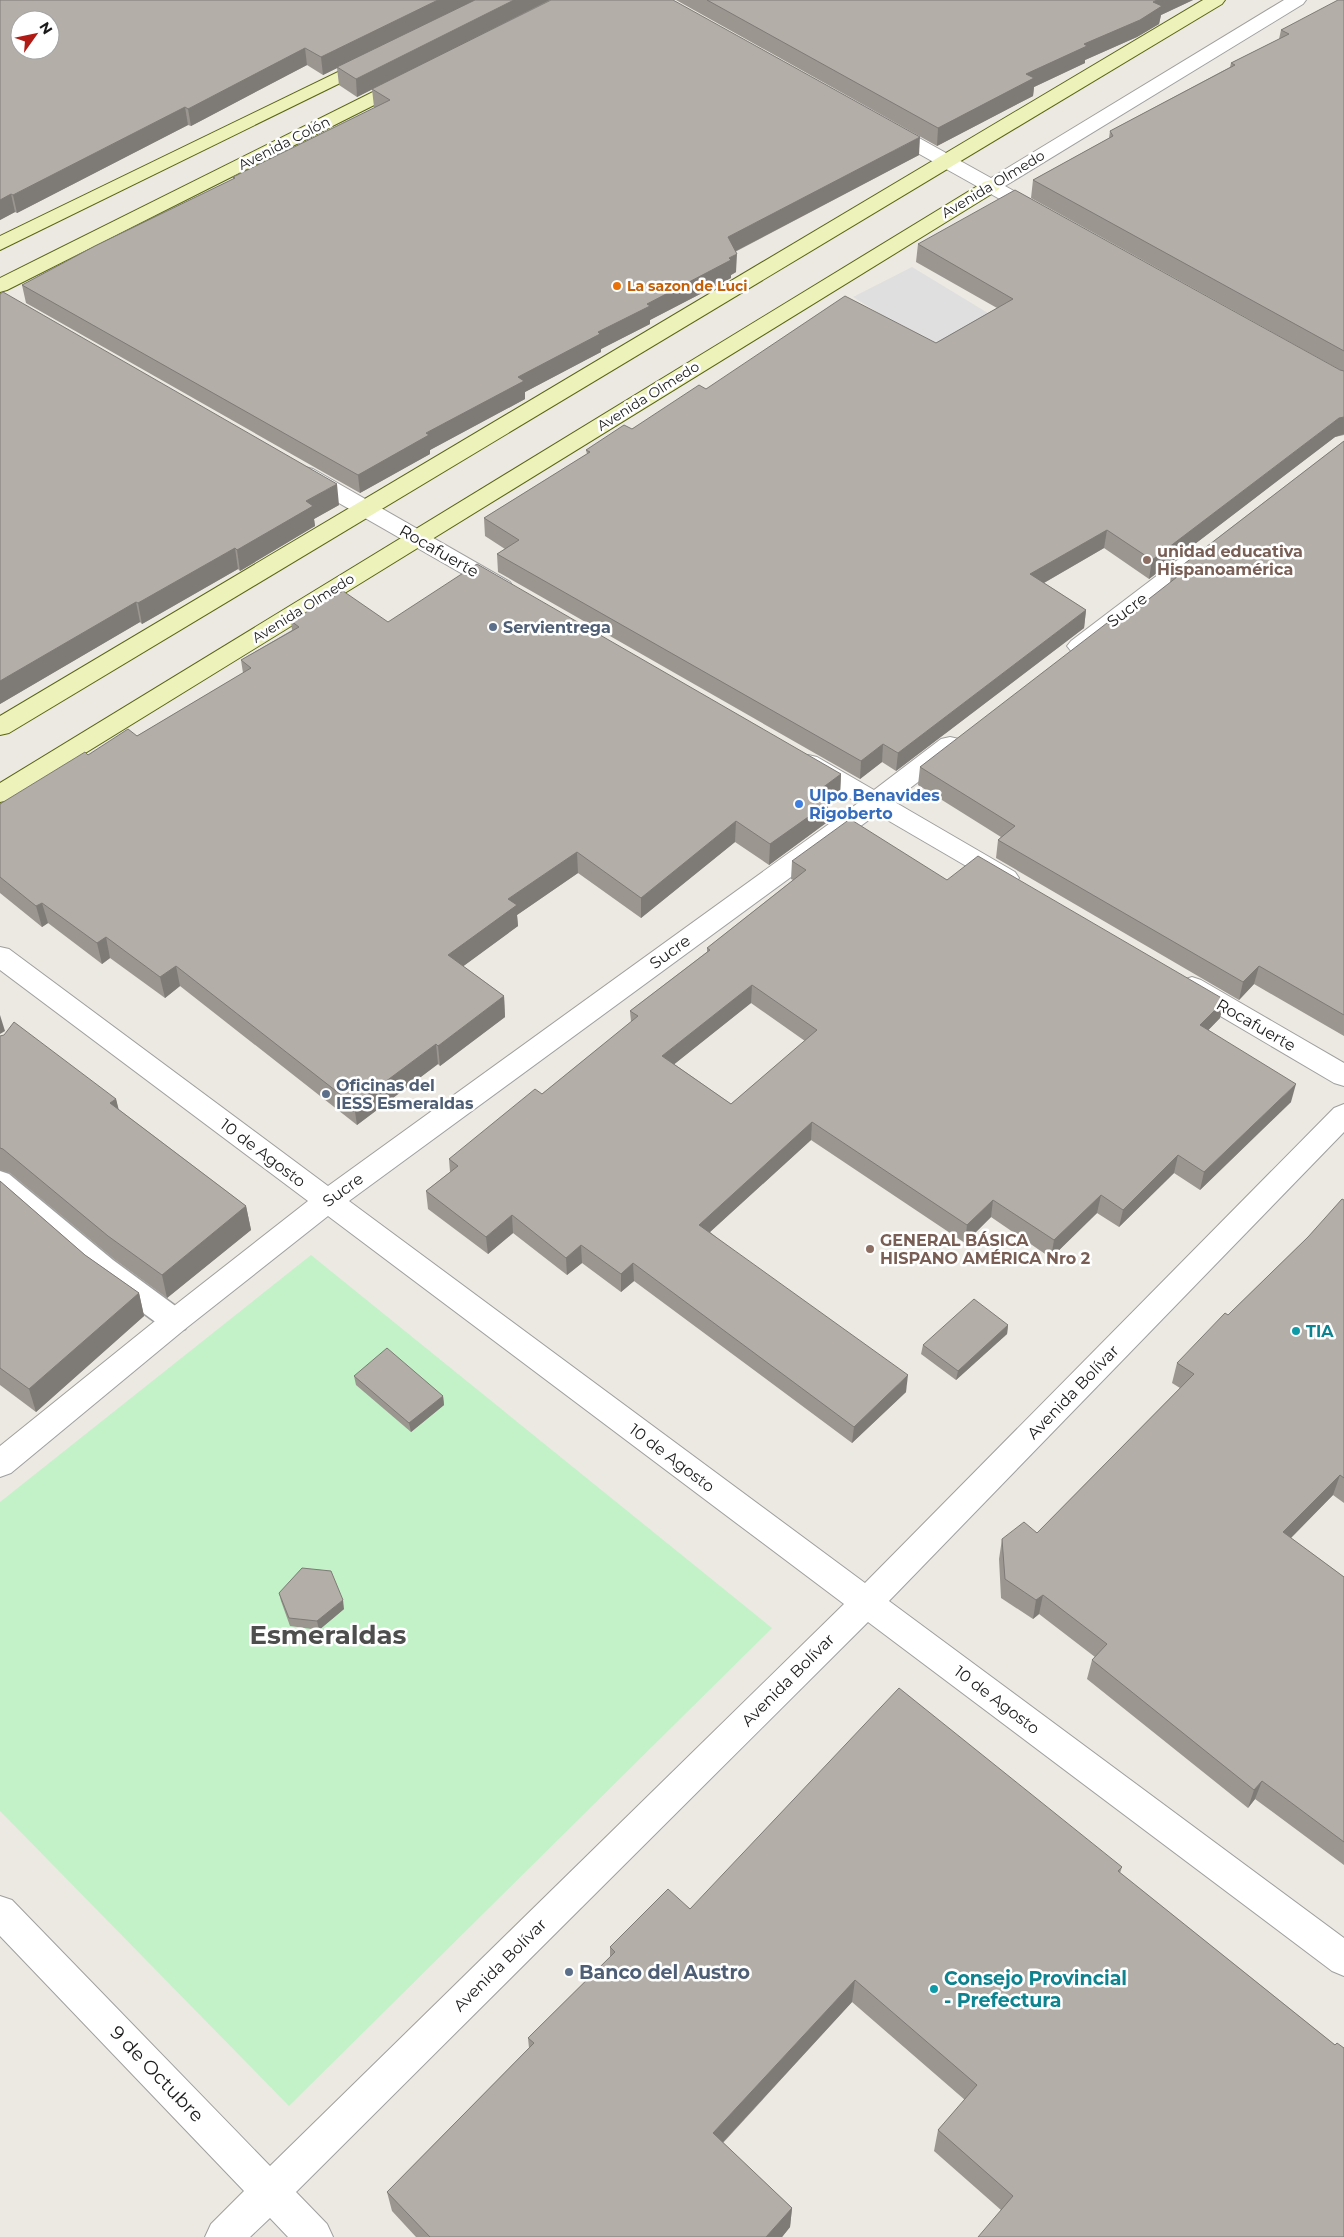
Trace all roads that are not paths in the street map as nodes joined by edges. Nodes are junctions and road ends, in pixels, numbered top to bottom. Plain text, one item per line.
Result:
1 (1216, 0) edge
2 (1297, 0) edge
3 (385, 53) edge
4 (426, 71) edge
5 (867, 117) edge
6 (945, 160) junction
7 (991, 186) junction
8 (1051, 220) edge
9 (0, 244) edge
10 (3, 296) edge
11 (289, 464) edge
12 (365, 508) junction
13 (417, 538) junction
14 (1217, 540) edge
15 (519, 596) edge
16 (1059, 662) edge
17 (0, 727) edge
18 (972, 729) edge
19 (791, 753) edge
20 (0, 794) edge
21 (876, 802) junction
22 (1021, 887) edge
23 (0, 956) edge
24 (1174, 977) edge
25 (1344, 1076) edge
26 (1344, 1115) edge
27 (0, 1181) edge
28 (328, 1201) junction
29 (175, 1320) junction
30 (0, 1464) edge
31 (866, 1603) junction
32 (0, 1912) edge
33 (1344, 1958) edge
34 (270, 2191) junction
35 (224, 2237) edge
36 (314, 2237) edge

1 - 6 street
2 - 7 street, Avenida Olmedo
3 - 9 street
4 - 10 street, Avenida Colón
5 - 6 street
6 - 7 street
6 - 12 street
7 - 8 street
7 - 13 street, Avenida Olmedo
11 - 12 street, Rocafuerte
12 - 13 street, Rocafuerte
12 - 17 street
13 - 15 street, Rocafuerte
13 - 20 street, Avenida Olmedo
14 - 16 street, Sucre
18 - 21 street, Sucre
19 - 21 street
21 - 22 street
21 - 28 street, Sucre
23 - 28 street, 10 de Agosto
24 - 25 street, Rocafuerte
26 - 31 street, Avenida Bolívar
27 - 29 lane
28 - 29 street, Sucre
28 - 31 street, 10 de Agosto
29 - 30 street, Sucre
31 - 33 street, 10 de Agosto
31 - 34 street, Avenida Bolívar
32 - 34 street, 9 de Octubre
34 - 35 street, Avenida Bolívar
34 - 36 street, 9 de Octubre

